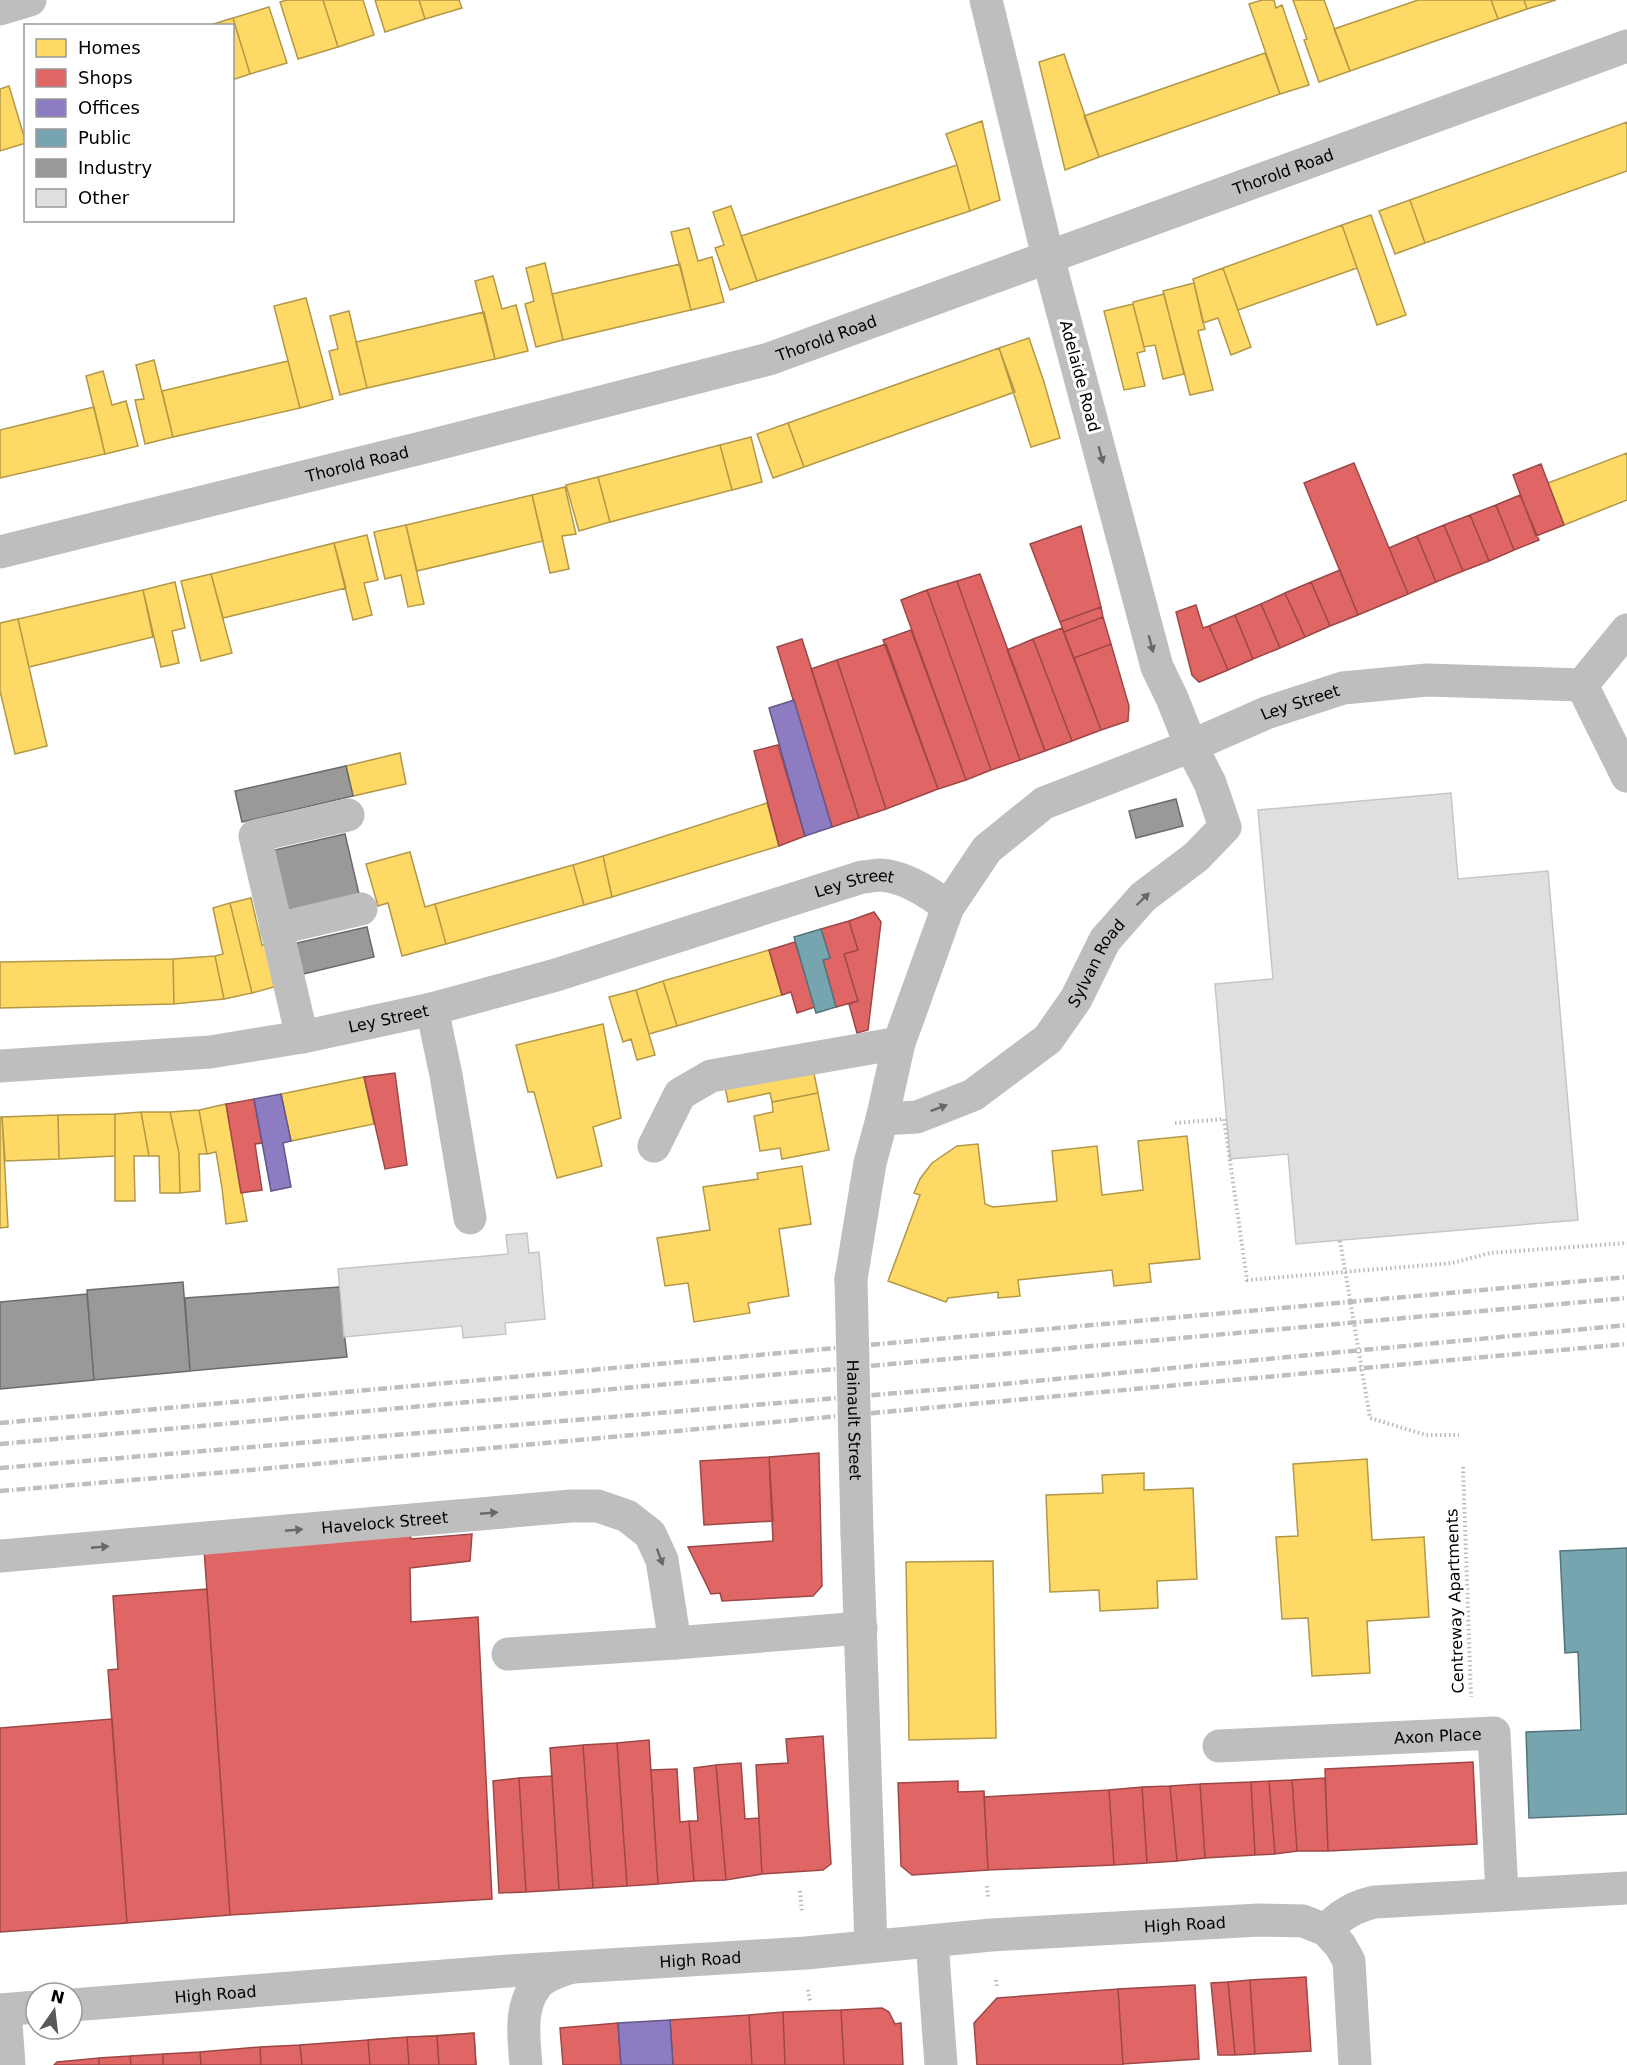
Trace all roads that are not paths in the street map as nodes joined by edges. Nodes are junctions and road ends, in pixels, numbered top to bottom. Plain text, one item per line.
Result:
1 (30, 0) edge
2 (987, 0) edge
3 (0, 9) edge
4 (1627, 46) edge
5 (1048, 257) junction
6 (0, 552) edge
7 (1627, 630) edge
8 (1582, 685) junction
9 (1191, 746) junction
10 (1627, 776) edge
11 (348, 815) dead end
12 (948, 907) junction
13 (361, 909) dead end
14 (276, 929) junction
15 (432, 1009) junction
16 (302, 1037) junction
17 (899, 1043) junction
18 (0, 1066) edge
19 (882, 1119) junction
20 (654, 1146) dead end
21 (470, 1218) dead end
22 (0, 1556) edge
23 (861, 1628) junction
24 (675, 1643) junction
25 (508, 1654) dead end
26 (1219, 1746) dead end
27 (1627, 1888) edge
28 (1502, 1894) junction
29 (1326, 1930) junction
30 (932, 1941) junction
31 (871, 1946) junction
32 (573, 1967) junction
33 (84, 2004) edge
34 (14, 2009) edge
35 (9, 2065) edge
36 (526, 2065) edge
37 (941, 2065) edge
38 (1355, 2065) edge

1 - 3 street
2 - 5 street, Adelaide Road
4 - 5 street, Thorold Road
5 - 6 street, Thorold Road
5 -> 9 street, Adelaide Road
7 - 8 street
8 - 9 street, Ley Street
8 - 10 street
9 - 12 street, Ley Street
19 -> 9 street, Sylvan Road
11 - 14 street
12 - 15 street, Ley Street
12 - 17 street, Hainault Street
13 - 14 street
14 - 16 street
15 - 16 street, Ley Street
15 - 21 street
16 - 18 street, Ley Street
17 - 19 street, Hainault Street
17 - 20 street
19 - 23 street, Hainault Street, bridge
22 -> 24 street, Havelock Street
23 - 24 street
23 - 31 street, Hainault Street
24 - 25 street
26 - 28 street, Axon Place
27 - 28 street
28 - 29 street
29 - 30 street, High Road
29 - 38 street
30 - 31 street, High Road
30 - 37 street
31 - 32 street, High Road
32 - 33 street, High Road
32 - 36 street
34 - 35 street

